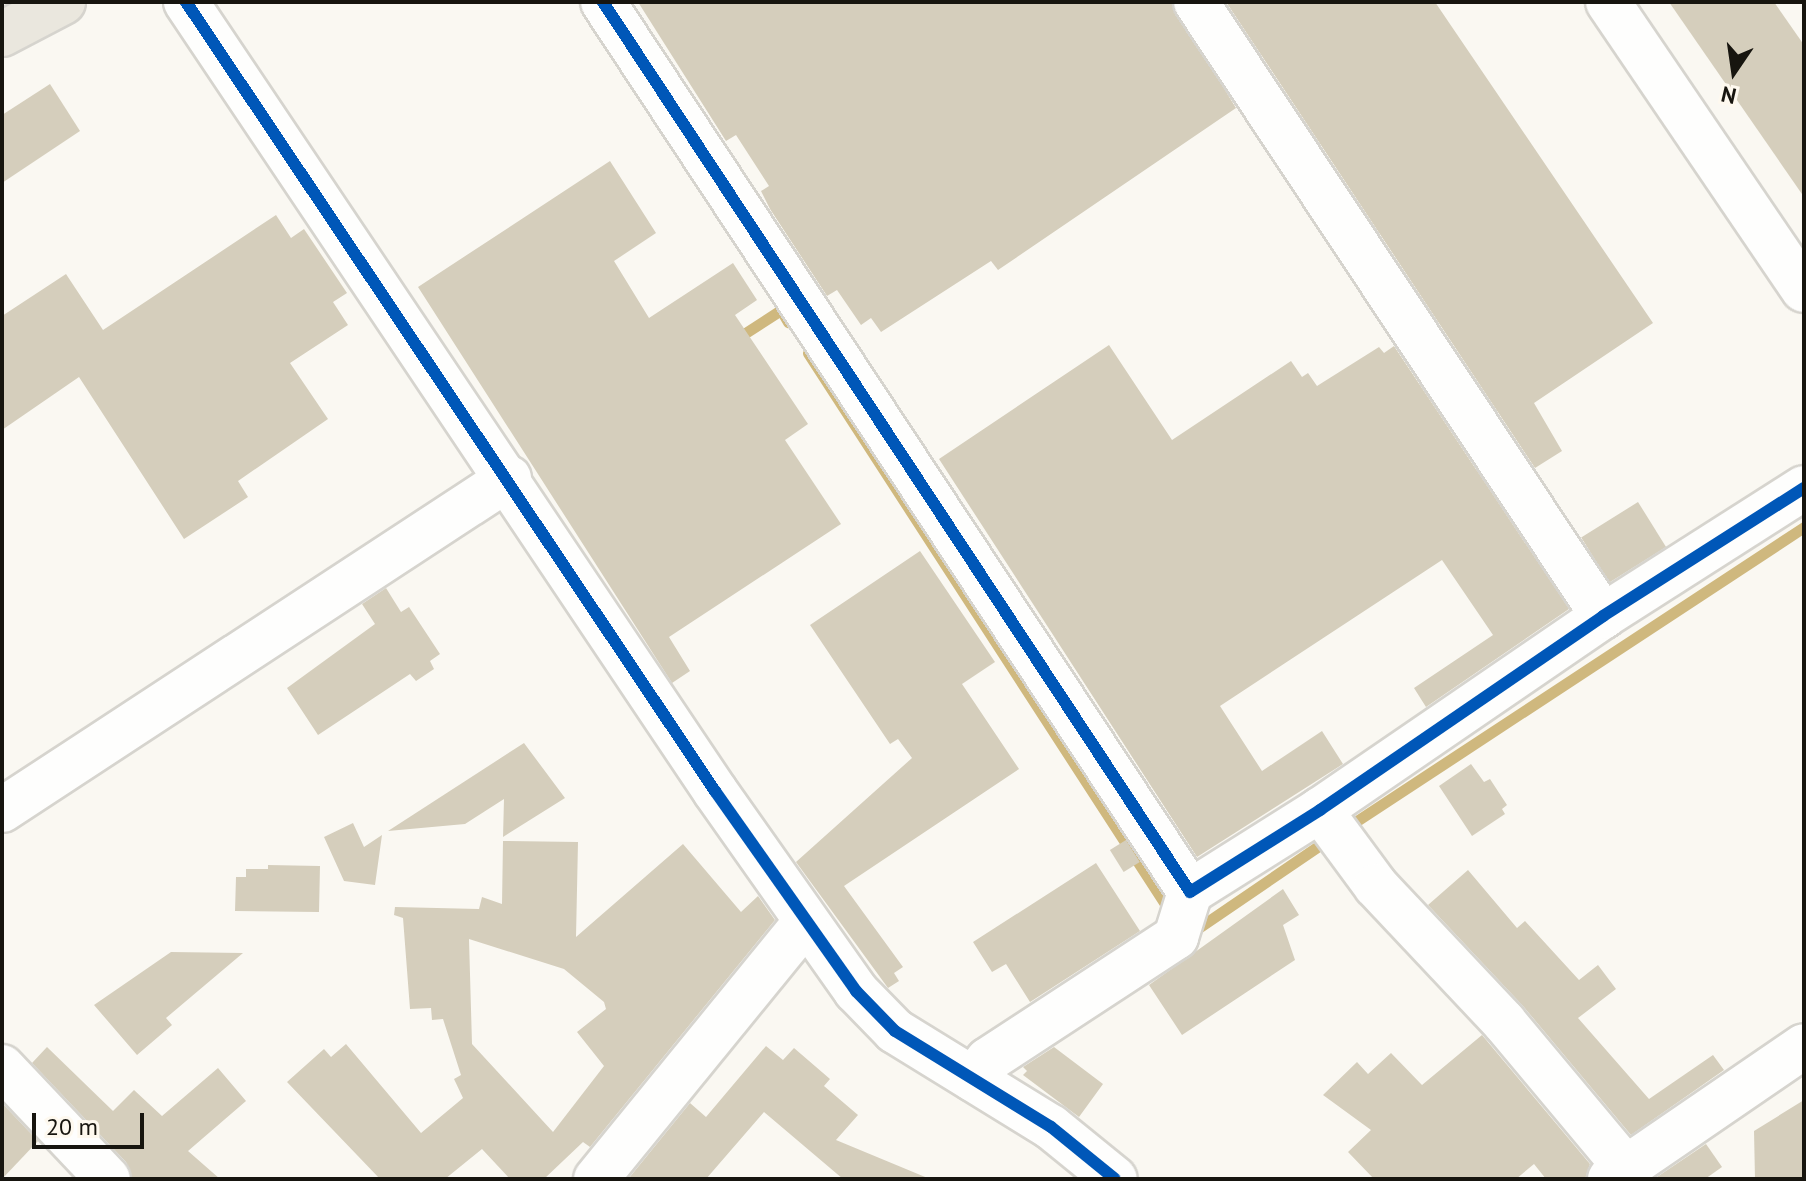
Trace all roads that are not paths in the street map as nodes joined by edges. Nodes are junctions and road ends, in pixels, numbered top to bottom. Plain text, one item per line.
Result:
1 (63, 2) edge
2 (186, 2) edge
3 (603, 2) edge
4 (1196, 2) edge
5 (1608, 2) edge
6 (2, 34) edge
7 (1804, 290) edge
8 (515, 486) junction
9 (1804, 488) edge
10 (1603, 616) junction
11 (2, 810) edge
12 (1331, 826) junction
13 (1183, 913) junction
14 (805, 923) junction
15 (1804, 1046) edge
16 (2, 1067) edge
17 (973, 1079) junction
18 (1618, 1173) edge
19 (108, 1179) edge
20 (596, 1179) edge
21 (1115, 1179) edge

1 - 6 main road
2 - 8 street
3 - 13 street
4 - 10 street
5 - 7 street
8 - 11 street
8 - 14 street
9 - 10 street
10 - 12 street
12 - 13 street
12 - 18 street
13 - 17 street
14 - 17 street
14 - 20 street
15 - 18 street
16 - 19 street
17 - 21 street

